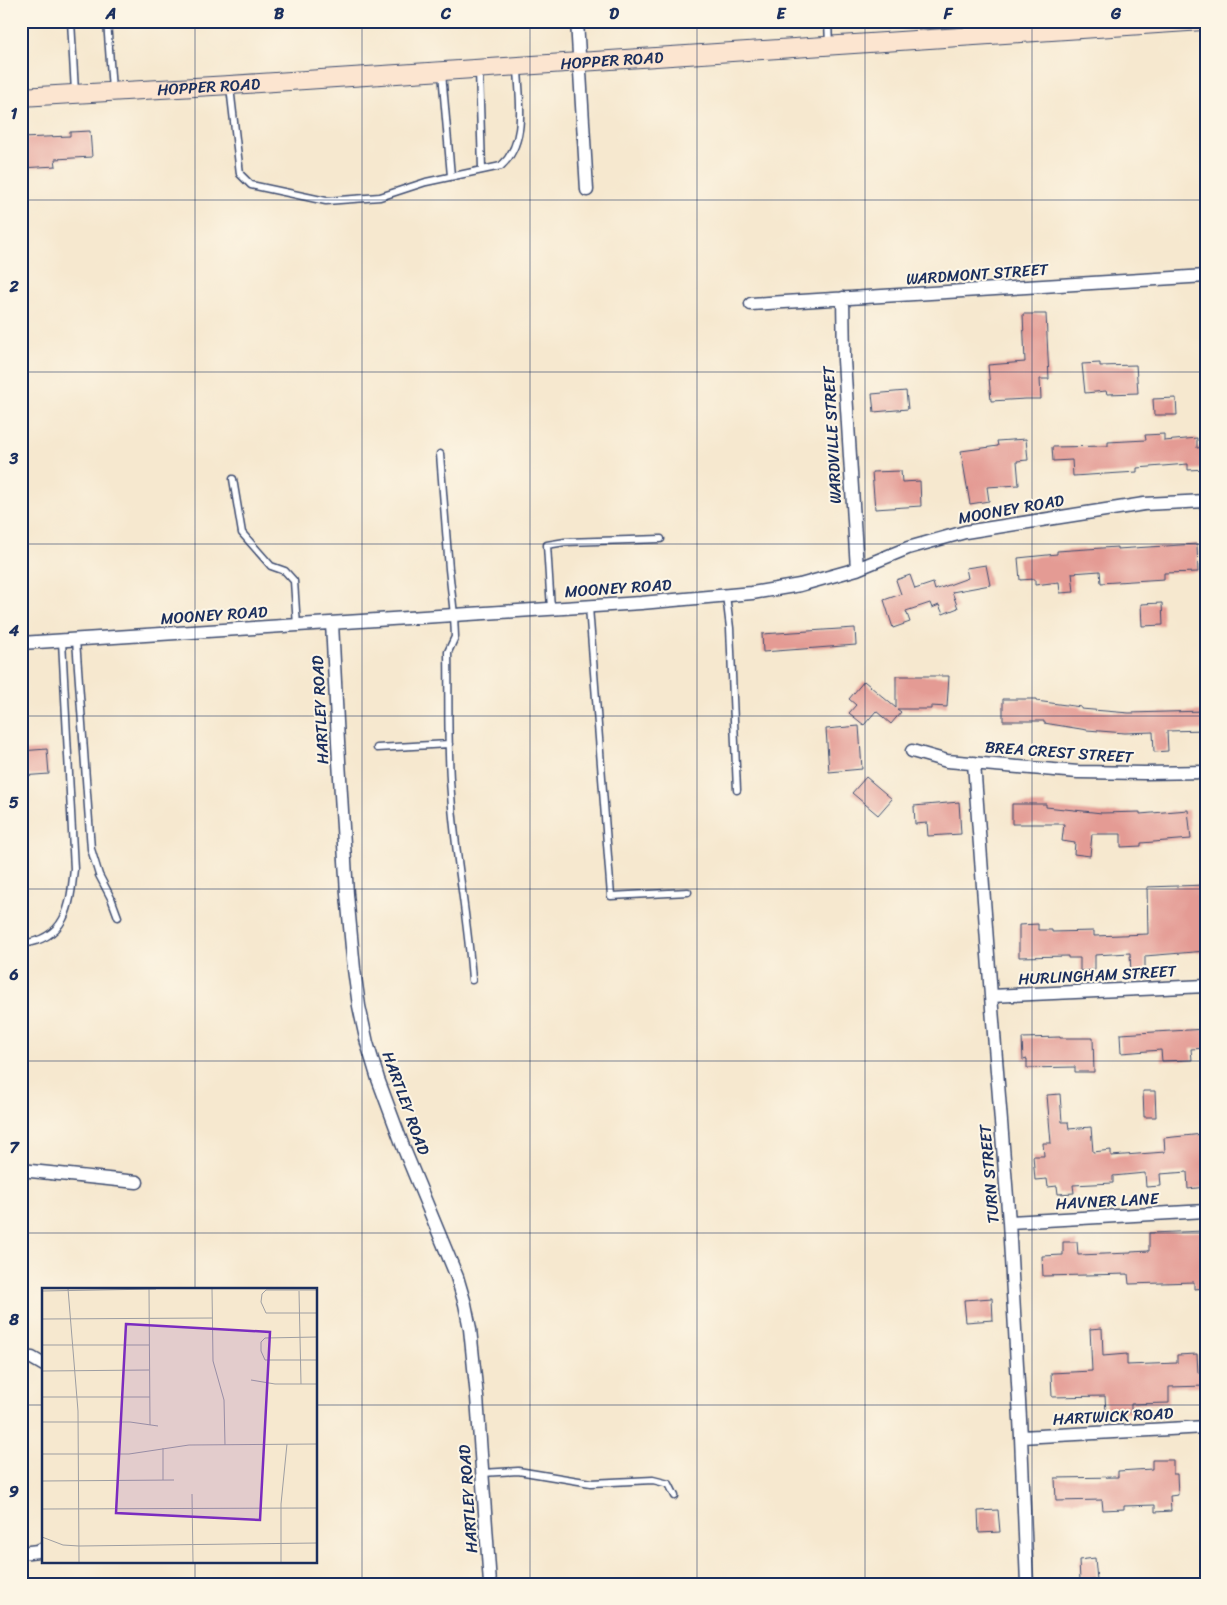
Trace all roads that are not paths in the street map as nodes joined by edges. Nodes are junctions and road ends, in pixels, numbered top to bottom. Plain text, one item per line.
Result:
1 (71, 21) edge
2 (107, 21) edge
3 (577, 21) edge
4 (828, 21) edge
5 (1203, 21) edge
6 (1096, 25) edge
7 (829, 46) junction
8 (579, 62) junction
9 (518, 66) junction
10 (479, 69) junction
11 (442, 71) junction
12 (230, 85) junction
13 (112, 91) junction
14 (75, 94) junction
15 (21, 97) edge
16 (482, 169) junction
17 (451, 176) junction
18 (587, 190) dead end
19 (1206, 276) edge
20 (843, 298) junction
21 (751, 304) dead end
22 (440, 454) dead end
23 (233, 479) dead end
24 (1206, 501) edge
25 (661, 539) dead end
26 (857, 569) junction
27 (726, 595) junction
28 (590, 607) junction
29 (551, 609) junction
30 (454, 615) junction
31 (332, 623) junction
32 (298, 626) junction
33 (76, 640) junction
34 (62, 641) junction
35 (21, 643) edge
36 (449, 744) junction
37 (377, 748) dead end
38 (912, 750) dead end
39 (974, 763) junction
40 (1206, 772) edge
41 (737, 790) dead end
42 (688, 892) dead end
43 (118, 917) dead end
44 (21, 944) edge
45 (472, 980) dead end
46 (1206, 986) edge
47 (990, 996) junction
48 (21, 1170) edge
49 (137, 1182) dead end
50 (1206, 1211) edge
51 (1009, 1222) junction
52 (21, 1357) edge
53 (42, 1364) edge
54 (1206, 1427) edge
55 (1021, 1437) junction
56 (482, 1473) junction
57 (675, 1496) dead end
58 (42, 1549) edge
59 (21, 1553) edge
60 (490, 1584) edge
61 (1026, 1584) edge

1 - 14 lane
2 - 13 lane
3 - 8 street
4 - 7 lane
5 - 6 main road, HOPPER ROAD
6 - 7 main road, HOPPER ROAD
7 - 8 main road, HOPPER ROAD
8 - 9 main road, HOPPER ROAD
8 - 18 street
9 - 10 main road, HOPPER ROAD
9 - 16 lane
10 - 11 main road, HOPPER ROAD
10 - 16 lane
11 - 12 main road, HOPPER ROAD
11 - 17 lane
12 - 13 main road, HOPPER ROAD
12 - 17 lane
13 - 14 main road, HOPPER ROAD
14 - 15 main road, HOPPER ROAD
16 - 17 lane
19 - 20 street, WARDMONT STREET
20 - 21 street, WARDMONT STREET
20 - 26 street, WARDVILLE STREET
22 - 30 lane
23 - 32 lane
24 - 26 street, MOONEY ROAD
25 - 29 lane
26 - 27 street, MOONEY ROAD
27 - 28 street, MOONEY ROAD
27 - 41 lane
28 - 29 street, MOONEY ROAD
28 - 42 lane
29 - 30 street, MOONEY ROAD
30 - 31 street, MOONEY ROAD
30 - 36 lane
31 - 32 street, MOONEY ROAD
31 - 56 street, HARTLEY ROAD
32 - 33 street, MOONEY ROAD
33 - 34 street, MOONEY ROAD
33 - 43 lane
34 - 35 street, MOONEY ROAD
34 - 44 lane
36 - 37 lane
36 - 45 lane
38 - 39 street, BREA CREST STREET
39 - 40 street, BREA CREST STREET
39 - 47 street, TURN STREET
46 - 47 street, HURLINGHAM STREET
47 - 51 street, TURN STREET
48 - 49 street
50 - 51 street, HAVNER LANE
51 - 55 street, TURN STREET
52 - 53 street
54 - 55 street, HARTWICK ROAD
55 - 61 street, TURN STREET
56 - 57 lane
56 - 60 street, HARTLEY ROAD
58 - 59 street

